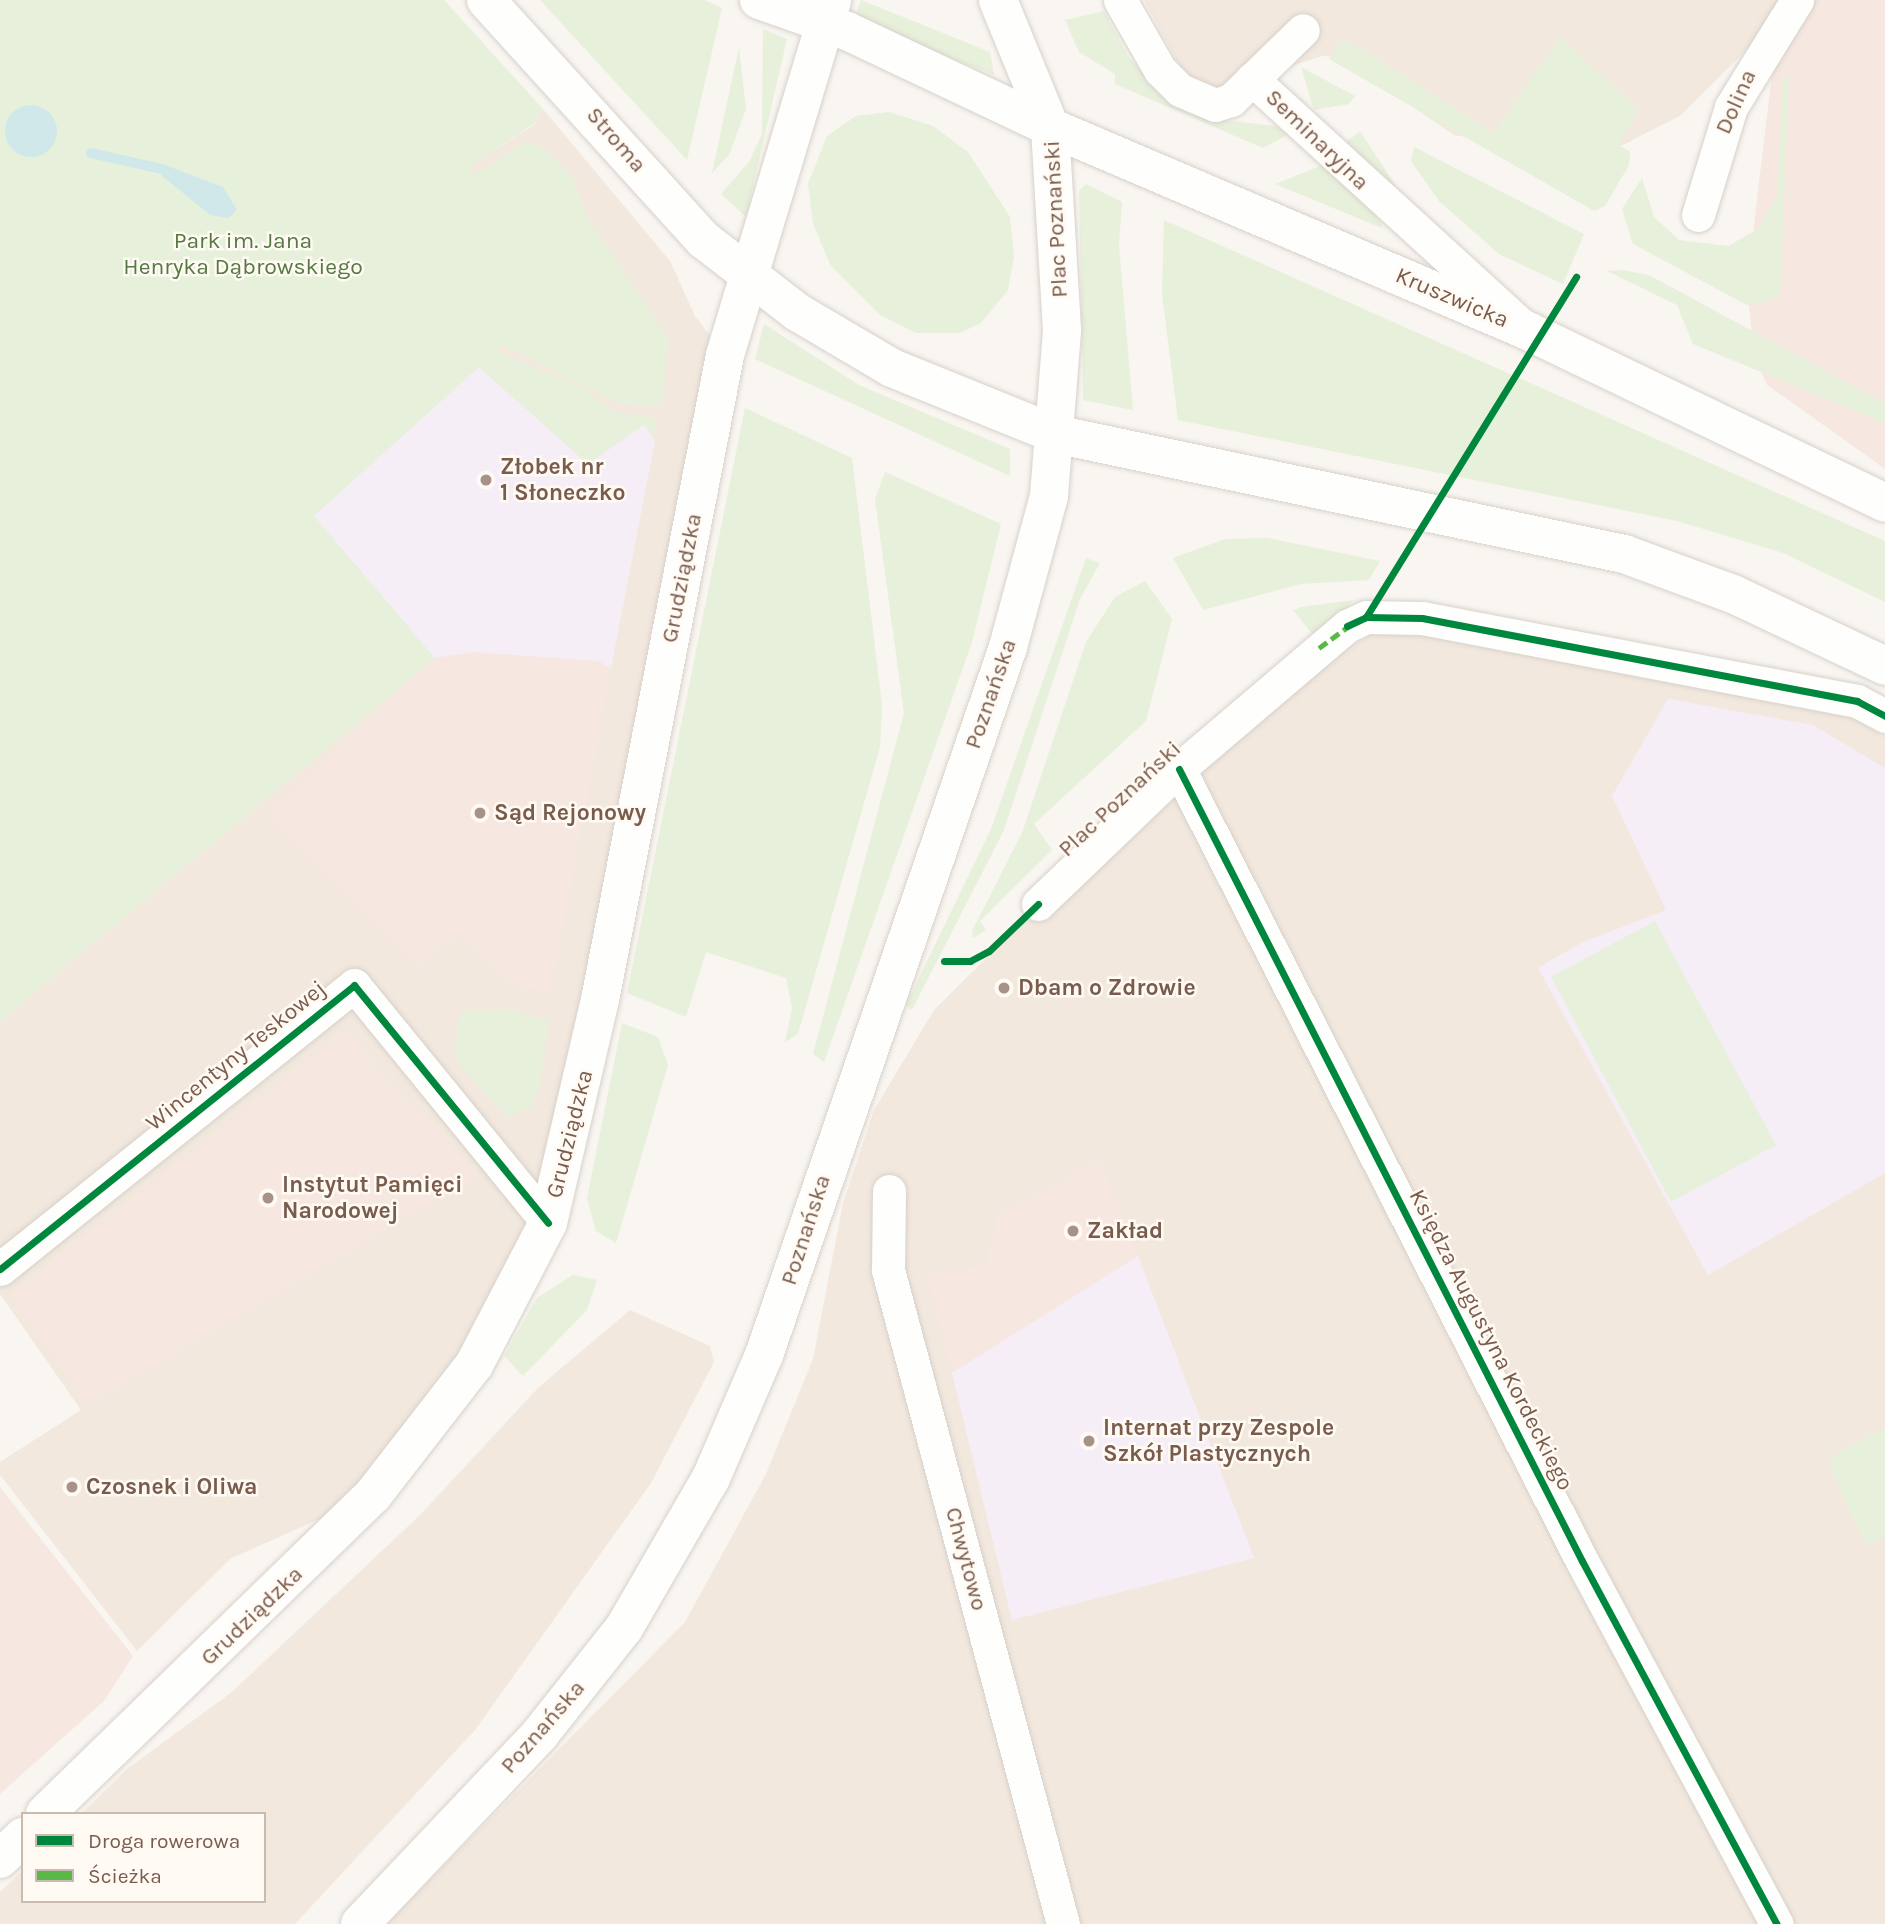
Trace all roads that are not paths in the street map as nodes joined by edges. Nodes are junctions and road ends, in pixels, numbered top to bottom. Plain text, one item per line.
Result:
1 (486, 0) edge
2 (758, 0) edge
3 (998, 0) edge
4 (1120, 0) edge
5 (1797, 0) edge
6 (829, 12) edge
7 (1303, 30) dead end
8 (1252, 79) junction
9 (1050, 127) junction
10 (1698, 215) dead end
11 (748, 278) junction
12 (1528, 331) junction
13 (1055, 434) junction
14 (1885, 503) edge
15 (1885, 666) edge
16 (1885, 716) edge
17 (1178, 769) junction
18 (1038, 904) dead end
19 (889, 1191) dead end
20 (548, 1223) junction
21 (0, 1269) edge
22 (47, 1812) edge
23 (21, 1838) edge
24 (0, 1859) edge
25 (360, 1924) edge
26 (1063, 1924) edge
27 (1777, 1924) edge

1 - 11 main road, Stroma
2 - 6 main road
3 - 9 main road
4 - 8 street, Seminaryjna
5 - 10 street, Dolina
6 - 9 main road, Plac Poznański
6 - 11 main road
7 - 8 street
8 - 12 street, Seminaryjna
9 - 12 main road, Kruszwicka
9 - 13 main road, Plac Poznański
11 - 13 main road
11 - 20 main road, Grudziądzka
12 - 14 main road, Kruszwicka
13 - 15 main road
13 - 25 main road, Poznańska
16 - 17 street, Plac Poznański
17 - 18 street, Plac Poznański
17 - 27 street, Księdza Augustyna Kordeckiego
19 - 26 street, Chwytowo
20 - 21 street, Wincentyny Teskowej
20 - 22 main road, Grudziądzka
23 - 24 main road

